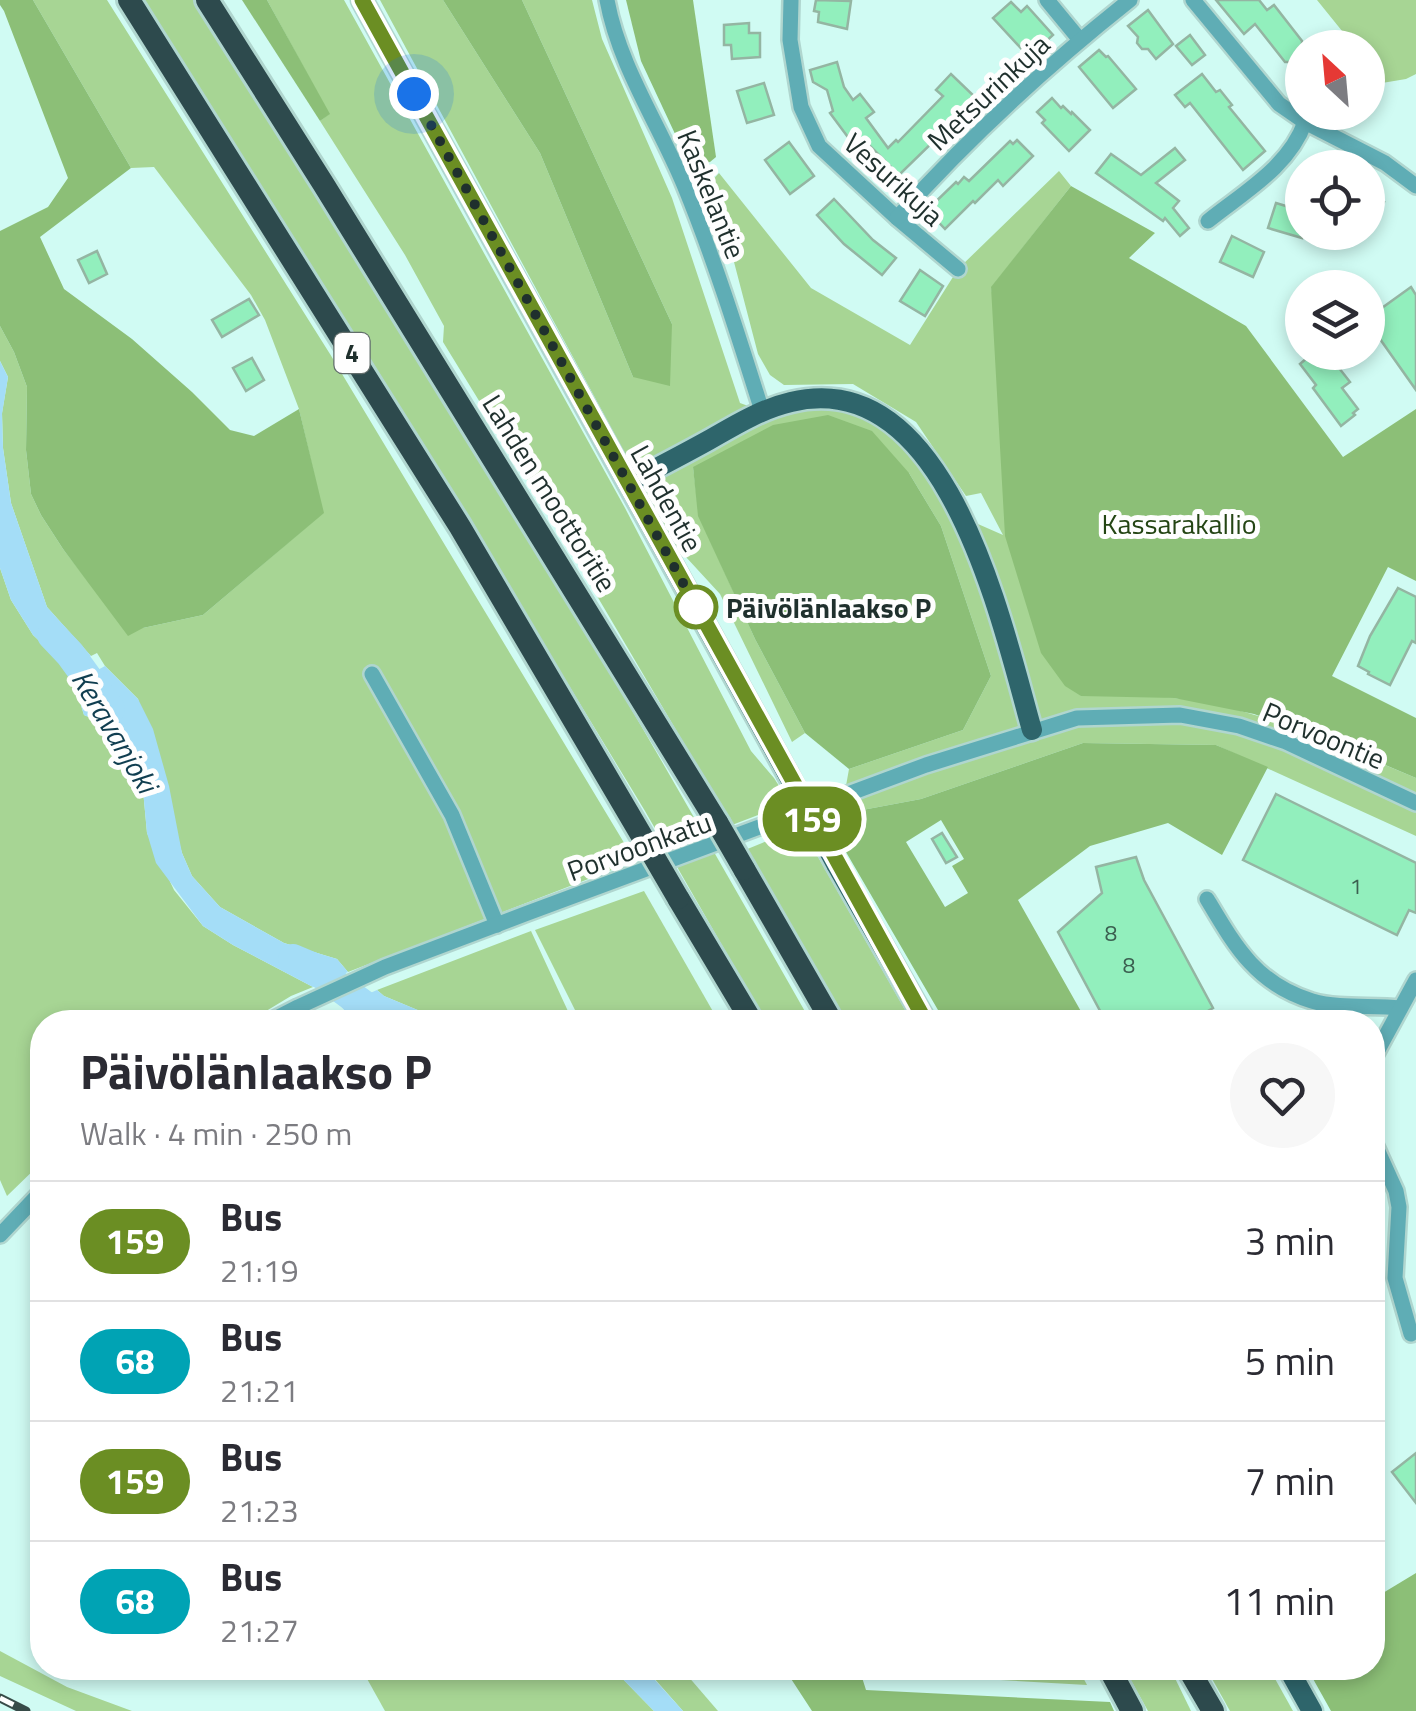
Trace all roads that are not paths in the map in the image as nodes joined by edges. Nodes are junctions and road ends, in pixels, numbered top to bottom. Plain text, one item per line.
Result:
1 (129, 0) edge
2 (207, 0) edge
3 (362, 0) edge
4 (607, 0) edge
5 (791, 0) edge
6 (1047, 0) edge
7 (1130, 0) edge
8 (1193, 0) edge
9 (1080, 40) junction
10 (1285, 108) edge
11 (1302, 130) edge
12 (1321, 130) edge
13 (1416, 186) edge
14 (897, 218) junction
15 (1208, 220) dead end
16 (958, 269) dead end
17 (762, 411) junction
18 (628, 484) junction
19 (372, 674) dead end
20 (1032, 730) junction
21 (1416, 804) edge
22 (1206, 899) dead end
23 (498, 924) junction
24 (1416, 980) edge
25 (1400, 1008) junction
26 (291, 1010) edge
27 (745, 1010) edge
28 (825, 1010) edge
29 (919, 1010) edge
30 (1385, 1036) edge
31 (1385, 1167) edge
32 (30, 1204) edge
33 (0, 1235) edge
34 (1411, 1334) dead end
35 (1115, 1680) edge
36 (1195, 1680) edge
37 (1295, 1680) edge
38 (1132, 1711) edge
39 (1213, 1711) edge
40 (1312, 1711) edge

1 - 27 highway, 4, bridge
2 - 28 highway, Lahden moottoritie / 4, bridge
3 - 18 main road, Lahdentie
4 - 17 street, Kaskelantie
5 - 14 street, Vesurikuja
6 - 9 street
7 - 9 street, Metsurinkuja
8 - 10 street
9 - 14 street, Metsurinkuja
11 - 15 street
12 - 13 street
14 - 16 street, Vesurikuja
17 - 18 main road
17 - 20 main road
18 - 29 main road, Lahdentie, bridge
19 - 23 street
20 - 21 street, Porvoontie
20 - 23 street, Porvoonkatu
22 - 25 street
23 - 26 street, Porvoonkatu
24 - 25 street
25 - 30 street
31 - 34 street
32 - 33 street
35 - 38 highway
36 - 39 highway
37 - 40 main road

